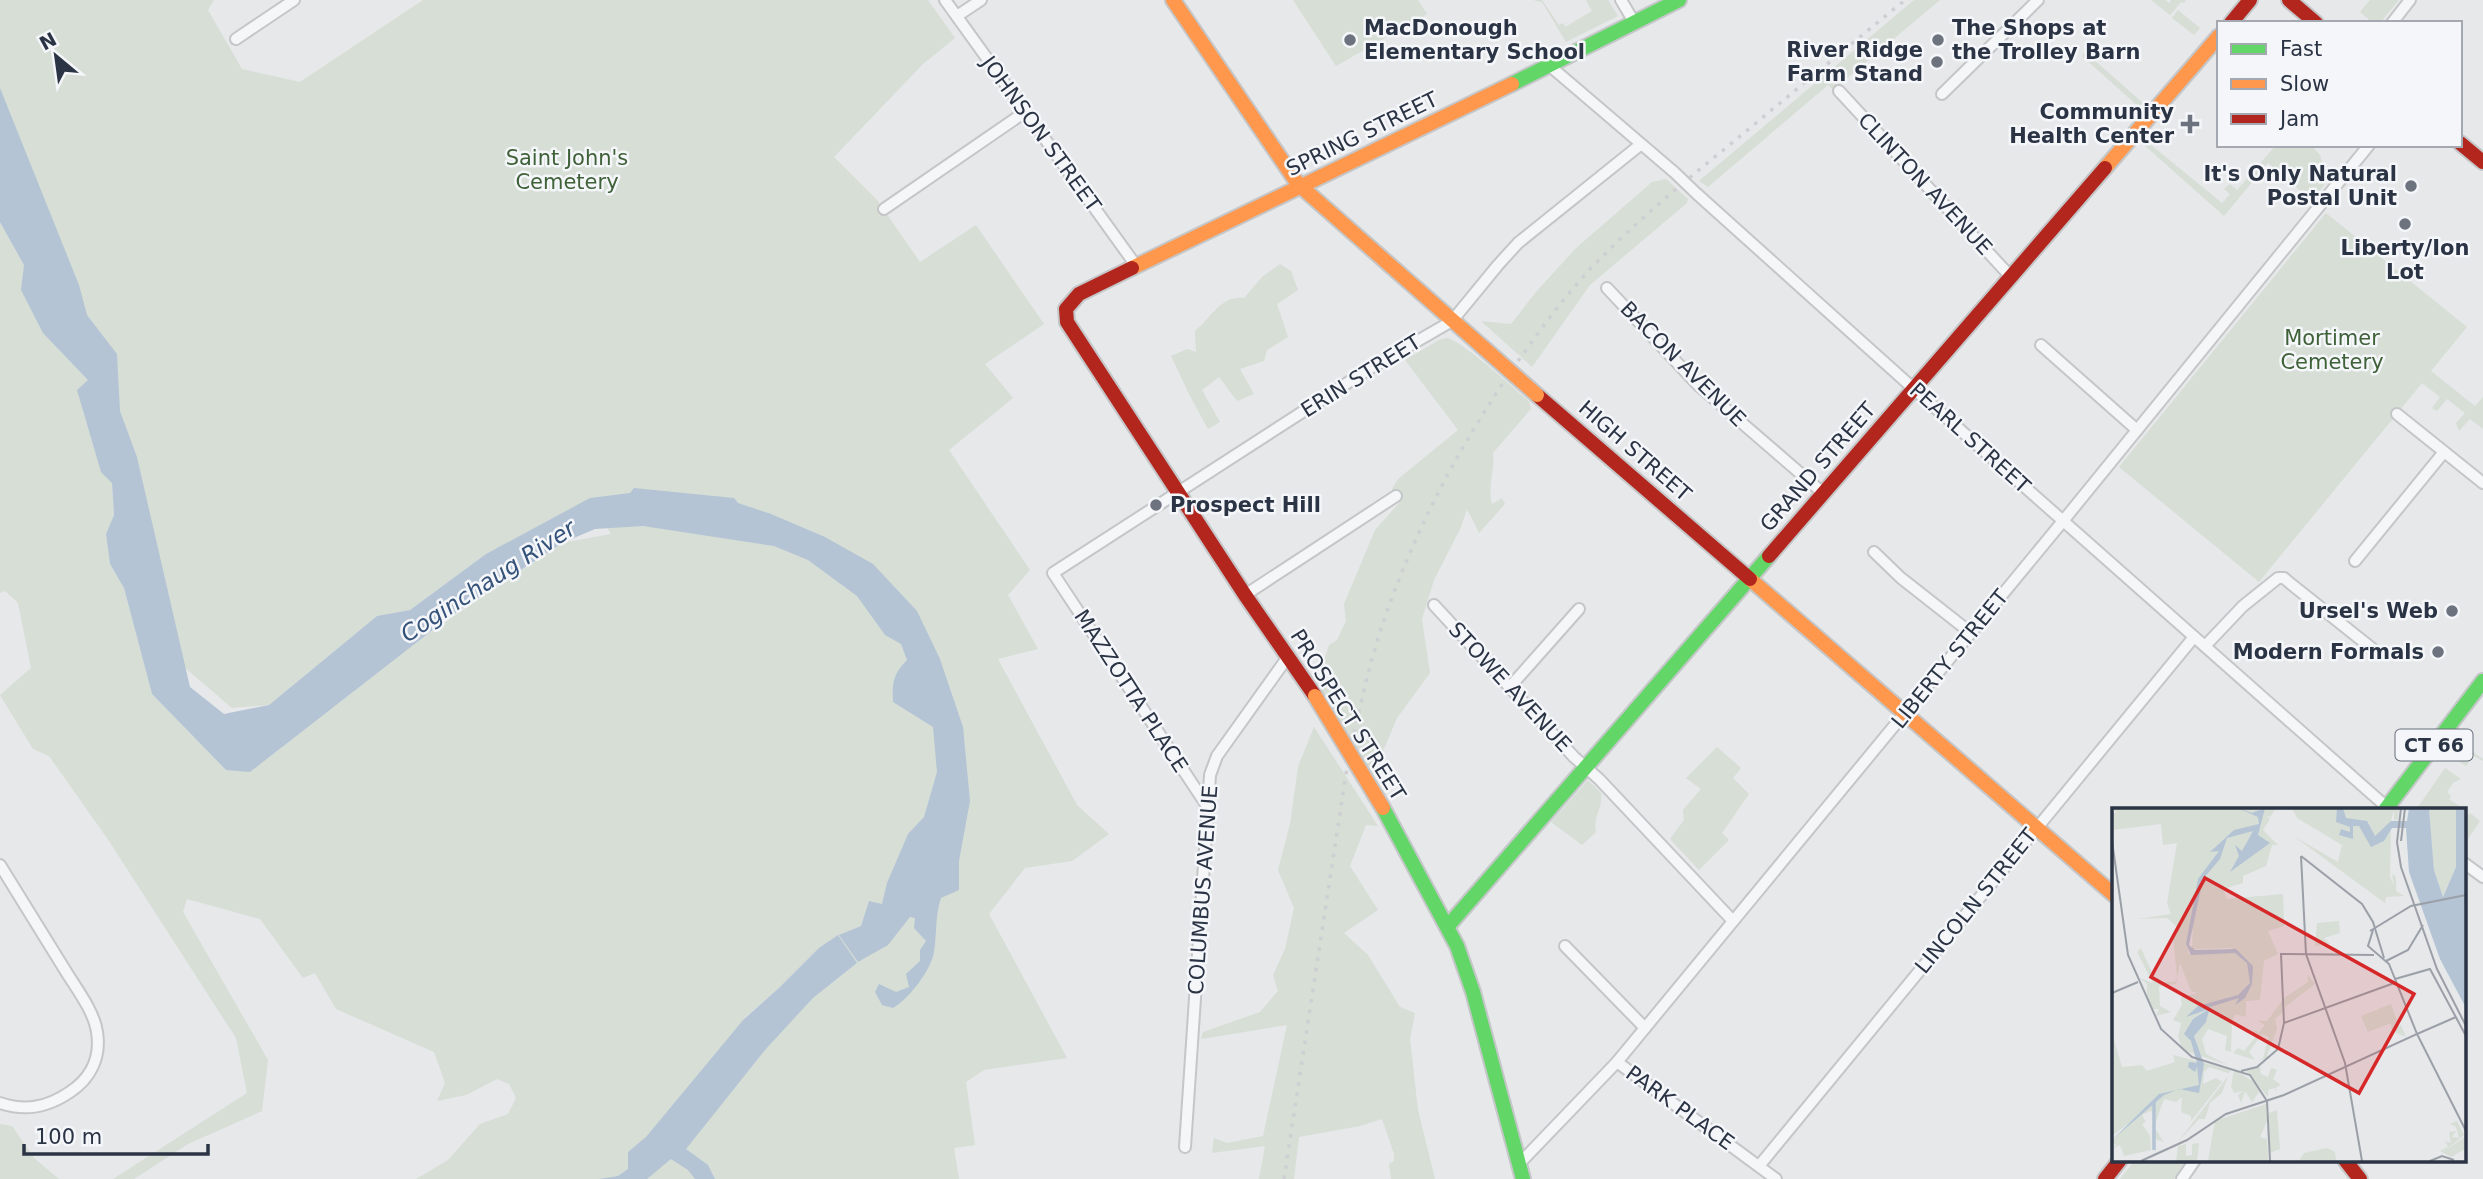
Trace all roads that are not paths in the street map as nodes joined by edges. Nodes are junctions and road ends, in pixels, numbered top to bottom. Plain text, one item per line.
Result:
1 (294, 0) edge
2 (945, 0) edge
3 (981, 0) edge
4 (1172, 0) edge
5 (1620, 0) edge
6 (1679, 0) edge
7 (2038, 0) edge
8 (2250, 0) edge
9 (2290, 0) edge
10 (2410, 0) edge
11 (957, 16) junction
12 (2233, 21) edge
13 (2314, 21) edge
14 (2394, 21) edge
15 (1634, 22) junction
16 (236, 39) dead end
17 (2217, 39) edge
18 (1550, 66) junction
19 (1839, 91) dead end
20 (1942, 94) dead end
21 (1025, 112) junction
22 (1640, 145) junction
23 (2462, 145) edge
24 (2367, 147) edge
25 (2483, 162) edge
26 (1301, 187) junction
27 (884, 209) dead end
28 (1137, 267) junction
29 (2011, 277) junction
30 (1607, 288) dead end
31 (1066, 308) joint
32 (1452, 321) junction
33 (2041, 345) dead end
34 (1914, 389) junction
35 (2397, 415) dead end
36 (2137, 430) junction
37 (2444, 453) junction
38 (2483, 483) edge
39 (1178, 493) junction
40 (1823, 493) junction
41 (1396, 496) dead end
42 (2063, 521) junction
43 (1874, 552) dead end
44 (2355, 561) dead end
45 (1053, 573) joint
46 (1749, 578) junction
47 (1245, 595) junction
48 (1434, 605) dead end
49 (1579, 609) dead end
50 (1970, 633) junction
51 (2194, 637) junction
52 (2205, 646) junction
53 (2374, 650) dead end
54 (1287, 658) junction
55 (2483, 681) edge
56 (1509, 688) junction
57 (1905, 712) junction
58 (1586, 768) junction
59 (2387, 808) edge
60 (2389, 808) edge
61 (1209, 809) junction
62 (2036, 828) junction
63 (2466, 864) edge
64 (0, 865) edge
65 (2483, 877) edge
66 (2112, 893) edge
67 (1733, 921) junction
68 (1448, 926) junction
69 (1565, 946) dead end
70 (1645, 1028) junction
71 (1617, 1062) junction
72 (0, 1103) edge
73 (1185, 1147) dead end
74 (2118, 1162) edge
75 (2194, 1162) edge
76 (2346, 1162) edge
77 (1520, 1163) junction
78 (1759, 1166) junction
79 (1524, 1179) edge
80 (1776, 1179) edge
81 (2105, 1179) edge
82 (2182, 1179) edge
83 (2360, 1179) edge

1 - 16 street
2 - 11 street, JOHNSON STREET
3 - 11 street
4 - 26 main road, HIGH STREET
5 - 15 street
6 - 15 main road, SPRING STREET
7 - 20 street
8 - 12 main road
9 - 13 main road
10 - 14 street
11 - 21 street, JOHNSON STREET
15 - 18 main road, SPRING STREET
17 - 29 main road, GRAND STREET
18 - 22 street, PEARL STREET
18 - 26 main road, SPRING STREET
19 - 29 street, CLINTON AVENUE
21 - 27 street
21 - 28 street, JOHNSON STREET
22 - 32 street, ERIN STREET
22 - 34 street, PEARL STREET, bridge
23 - 25 main road
24 - 36 street, LIBERTY STREET
26 - 28 main road, SPRING STREET
26 - 32 main road, HIGH STREET
28 - 31 main road, SPRING STREET
29 - 34 main road, GRAND STREET
30 - 40 street, BACON AVENUE
31 - 39 main road, PROSPECT STREET
32 - 39 street, ERIN STREET
32 - 46 main road, HIGH STREET, bridge
33 - 36 street
34 - 40 main road, GRAND STREET
34 - 42 street, PEARL STREET
35 - 37 street
36 - 42 street, LIBERTY STREET
37 - 38 street
37 - 44 street
39 - 45 street, ERIN STREET
39 - 47 main road, PROSPECT STREET
40 - 46 main road, GRAND STREET
41 - 47 street
42 - 50 street, LIBERTY STREET
42 - 51 street, PEARL STREET
43 - 50 street
45 - 61 street, MAZZOTTA PLACE
46 - 57 main road, HIGH STREET
46 - 58 main road, GRAND STREET
47 - 54 main road, PROSPECT STREET
48 - 56 street, STOWE AVENUE
49 - 56 street
50 - 57 street, LIBERTY STREET
51 - 52 street, PEARL STREET
51 - 62 street, LINCOLN STREET
52 - 53 street
52 - 59 street, PEARL STREET
54 - 61 street, COLUMBUS AVENUE
54 - 68 main road, PROSPECT STREET, bridge
55 - 60 main road, CT 66
56 - 58 street, STOWE AVENUE
57 - 62 main road, HIGH STREET
57 - 67 street, LIBERTY STREET
58 - 67 street, STOWE AVENUE
58 - 68 main road, GRAND STREET
61 - 73 street, COLUMBUS AVENUE
62 - 66 main road, HIGH STREET
62 - 78 street, LINCOLN STREET
63 - 65 street
64 - 72 street
67 - 70 street, LIBERTY STREET
68 - 77 main road, PROSPECT STREET
69 - 70 street
70 - 71 street, LIBERTY STREET
71 - 77 street, LIBERTY STREET
71 - 78 street, PARK PLACE
74 - 81 main road
75 - 82 street
76 - 83 main road
77 - 79 main road, PROSPECT STREET
78 - 80 street, PARK PLACE

